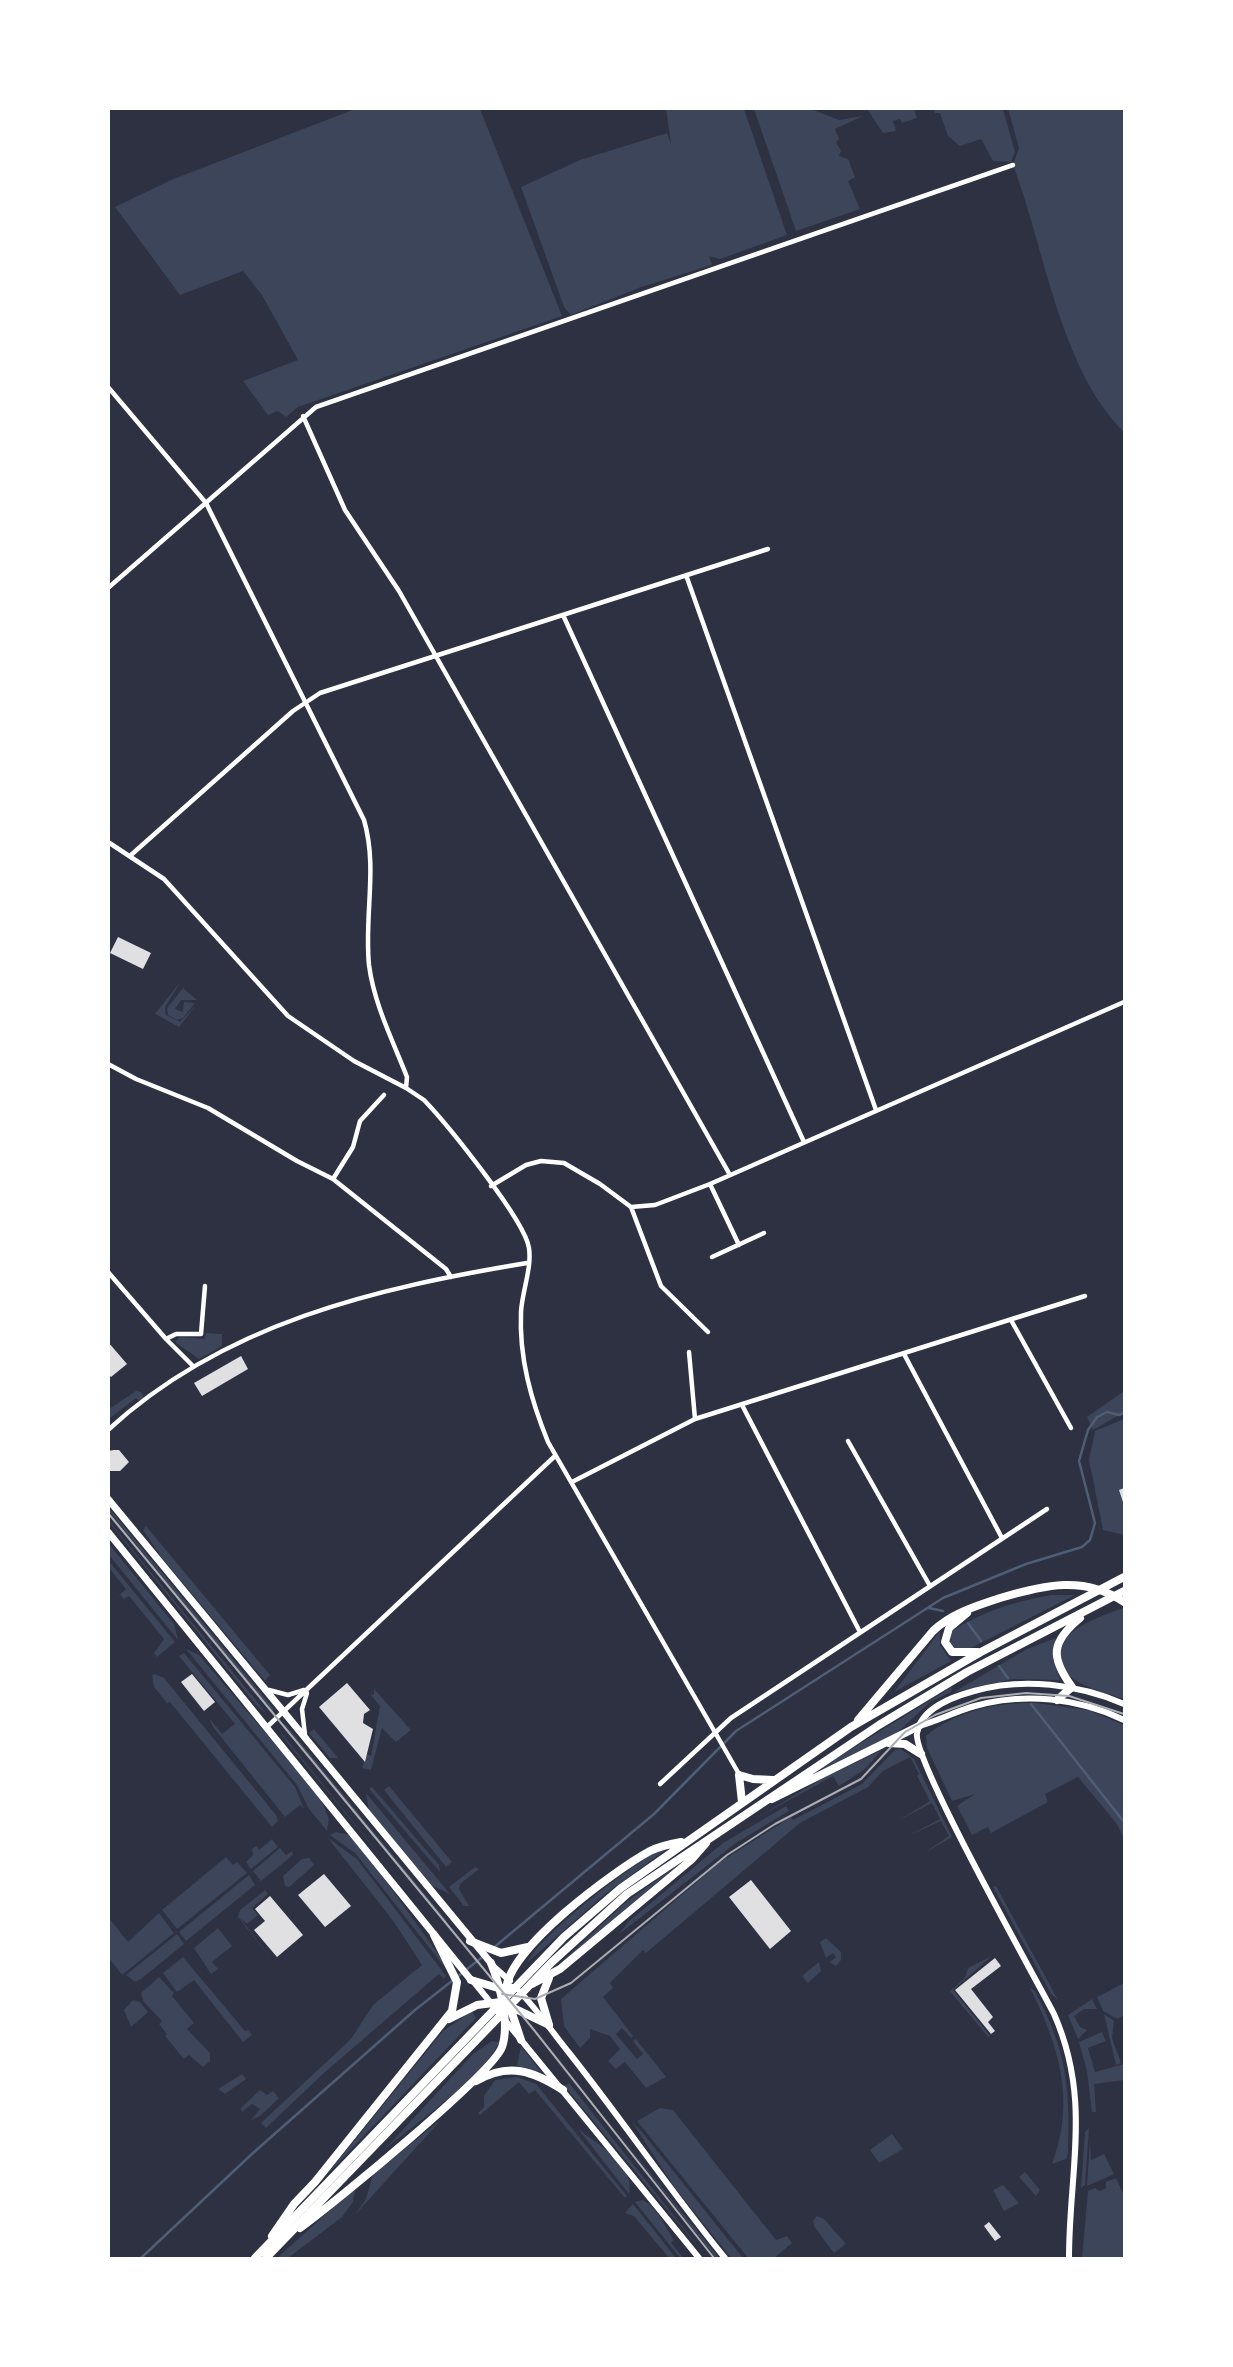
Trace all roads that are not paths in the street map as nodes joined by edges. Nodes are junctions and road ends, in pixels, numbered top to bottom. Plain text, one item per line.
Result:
1 (1013, 165) dead end
2 (108, 387) edge
3 (303, 416) junction
4 (206, 503) junction
5 (768, 549) dead end
6 (686, 575) junction
7 (108, 588) edge
8 (563, 614) junction
9 (435, 655) junction
10 (307, 700) junction
11 (108, 842) edge
12 (131, 855) junction
13 (1125, 1002) edge
14 (108, 1064) edge
15 (406, 1088) junction
16 (384, 1095) dead end
17 (876, 1110) junction
18 (804, 1142) junction
19 (730, 1175) junction
20 (333, 1179) junction
21 (710, 1184) junction
22 (491, 1186) junction
23 (631, 1207) junction
24 (764, 1233) dead end
25 (739, 1245) junction
26 (712, 1257) dead end
27 (527, 1263) junction
28 (108, 1272) edge
29 (451, 1278) junction
30 (205, 1286) dead end
31 (1085, 1296) dead end
32 (1011, 1320) junction
33 (708, 1332) dead end
34 (166, 1339) junction
35 (690, 1352) dead end
36 (904, 1354) junction
37 (193, 1366) junction
38 (742, 1405) junction
39 (695, 1419) junction
40 (1071, 1428) dead end
41 (108, 1430) edge
42 (848, 1441) dead end
43 (555, 1455) junction
44 (572, 1482) junction
45 (108, 1499) edge
46 (1047, 1509) dead end
47 (110, 1534) edge
48 (1002, 1538) junction
49 (1125, 1577) edge
50 (930, 1586) junction
51 (1125, 1591) edge
52 (1125, 1602) edge
53 (977, 1605) junction
54 (1090, 1609) junction
55 (860, 1632) junction
56 (981, 1652) junction
57 (1072, 1687) junction
58 (262, 1688) junction
59 (308, 1689) junction
60 (1057, 1700) junction
61 (1125, 1704) edge
62 (282, 1713) junction
63 (1125, 1720) edge
64 (268, 1726) junction
65 (919, 1726) junction
66 (852, 1727) junction
67 (716, 1735) junction
68 (306, 1741) junction
69 (882, 1745) junction
70 (920, 1754) junction
71 (739, 1775) junction
72 (773, 1780) junction
73 (660, 1784) dead end
74 (742, 1802) junction
75 (750, 1809) junction
76 (715, 1833) junction
77 (684, 1842) junction
78 (434, 1935) joint
79 (470, 1941) joint
80 (528, 1947) junction
81 (480, 1948) junction
82 (549, 1959) junction
83 (490, 1963) joint
84 (457, 1968) junction
85 (551, 1976) junction
86 (471, 1979) junction
87 (504, 1985) junction
88 (516, 1988) junction
89 (490, 2002) junction
90 (505, 2004) junction
91 (503, 2018) junction
92 (443, 2022) junction
93 (549, 2025) junction
94 (521, 2040) junction
95 (465, 2088) junction
96 (562, 2090) junction
97 (349, 2165) junction
98 (282, 2242) junction
99 (267, 2245) junction
100 (255, 2259) edge
101 (266, 2259) edge
102 (699, 2259) edge
103 (724, 2259) edge
104 (1069, 2259) edge

1 - 3 street
2 - 4 street
3 - 4 street
3 - 9 street
4 - 7 street
4 - 10 street
5 - 6 street
6 - 8 street
6 - 17 street
8 - 9 street
8 - 18 street
9 - 10 street
9 - 19 street
10 - 12 street
10 - 15 street
11 - 12 street
12 - 15 street
13 - 17 street
14 - 20 street
15 - 22 street
16 - 20 street
17 - 18 street
18 - 19 street
19 - 21 street
20 - 29 street
21 - 23 street
21 - 25 street
22 - 23 street
22 - 27 street
23 - 33 street
24 - 25 street
25 - 26 street
27 - 29 street
27 - 43 street
28 - 34 street
29 - 37 street
30 - 34 street
31 - 32 street
32 - 36 street
32 - 40 street
34 - 37 street
35 - 39 street
36 - 38 street
36 - 48 street
37 - 41 street
38 - 39 street
38 - 55 street
39 - 44 street
42 - 50 street
43 - 44 street
43 - 59 street
44 - 67 street
45 - 58 main road
46 - 48 street
47 - 64 main road
48 - 50 street
49 - 56 highway
50 - 55 street
51 - 54 highway
52 - 53 highway
53 - 56 highway
53 - 66 highway
54 - 57 highway
54 - 75 highway
55 - 67 street
56 - 66 highway
57 - 60 highway
57 - 61 street
57 - 65 street
58 - 59 street
58 - 62 main road
59 - 62 street
59 - 68 street
60 - 63 street
60 - 65 street
62 - 64 street
62 - 68 main road
64 - 78 main road
65 - 69 highway
65 - 70 street
66 - 72 highway
67 - 71 street
67 - 73 street
68 - 79 main road
69 - 70 highway
69 - 75 highway
70 - 104 street
71 - 72 highway
71 - 74 highway
72 - 74 highway
74 - 77 highway
75 - 76 highway
76 - 82 highway
76 - 85 highway
77 - 80 highway
77 - 82 highway
78 - 84 highway
79 - 81 highway
80 - 81 highway
80 - 87 highway
81 - 83 main road
82 - 97 highway
83 - 87 highway
84 - 86 main road
84 - 92 highway
85 - 88 highway
85 - 93 highway
86 - 87 highway
86 - 89 street
87 - 88 highway
87 - 90 highway
88 - 93 street
89 - 90 highway
89 - 91 street
89 - 92 highway
90 - 91 highway
90 - 93 highway
90 - 94 highway
91 - 94 street
91 - 95 highway
92 - 99 highway
93 - 103 street
94 - 96 street
95 - 96 highway
95 - 98 highway
96 - 102 street
97 - 98 highway
97 - 99 highway
98 - 101 highway
99 - 100 highway

